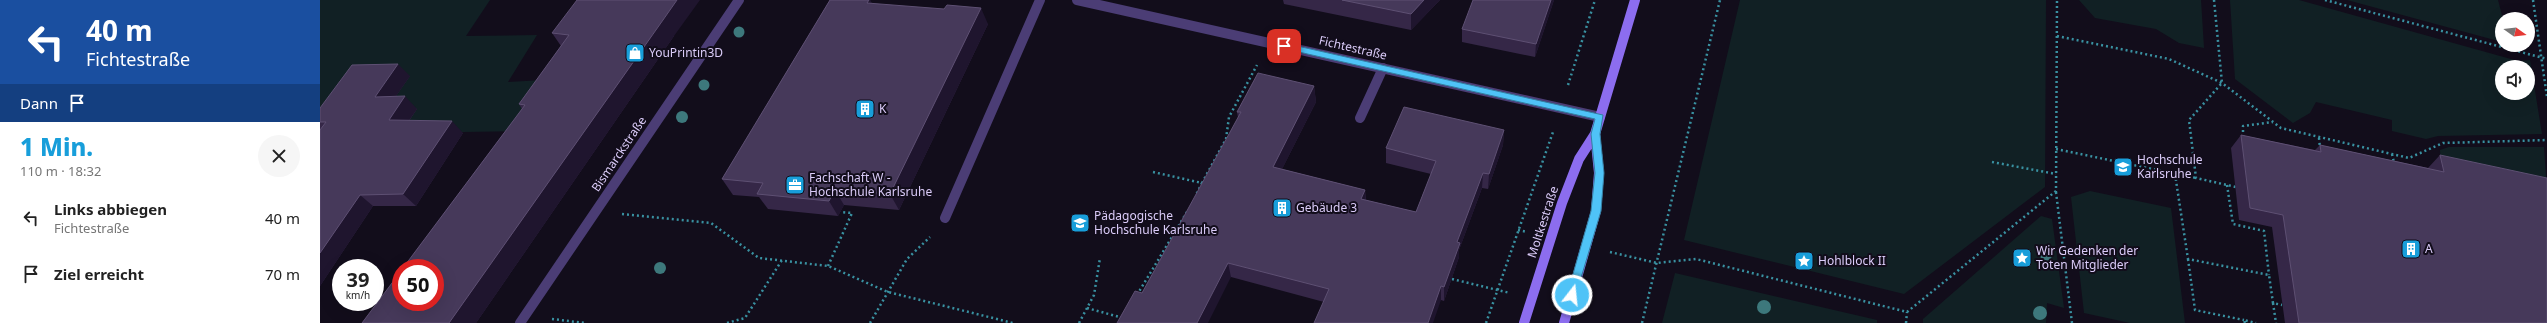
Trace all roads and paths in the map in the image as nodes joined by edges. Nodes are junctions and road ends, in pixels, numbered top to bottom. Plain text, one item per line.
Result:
1 (739, 0) edge
2 (1040, 0) edge
3 (1077, 0) edge
4 (1596, 0) edge
5 (1635, 0) edge
6 (1720, 0) edge
7 (2057, 0) edge
8 (2214, 0) edge
9 (2325, 0) edge
10 (2533, 0) edge
11 (2057, 36) junction
12 (1270, 43) junction
13 (2541, 57) junction
14 (2547, 59) edge
15 (1383, 68) junction
16 (2222, 83) junction
17 (2547, 97) edge
18 (1560, 108) junction
19 (1600, 117) junction
20 (1360, 118) dead end
21 (2273, 122) junction
22 (1595, 134) junction
23 (2319, 138) junction
24 (2547, 140) edge
25 (2242, 141) edge
26 (2056, 149) junction
27 (2321, 153) edge
28 (2392, 154) junction
29 (1992, 162) dead end
30 (2395, 169) edge
31 (1153, 172) dead end
32 (2056, 174) junction
33 (2175, 174) junction
34 (2196, 178) junction
35 (1202, 183) junction
36 (2227, 185) junction
37 (2236, 187) dead end
38 (2056, 191) junction
39 (1195, 197) edge
40 (1193, 211) edge
41 (596, 212) junction
42 (841, 212) dead end
43 (945, 218) joint
44 (1518, 230) junction
45 (1551, 237) junction
46 (1586, 245) junction
47 (1100, 258) dead end
48 (2188, 259) junction
49 (782, 260) junction
50 (1657, 263) junction
51 (828, 266) junction
52 (2269, 275) junction
53 (888, 292) junction
54 (1136, 298) edge
55 (2273, 302) junction
56 (2282, 305) dead end
57 (1087, 308) junction
58 (1128, 311) edge
59 (1907, 312) junction
60 (522, 320) edge
61 (2244, 322) edge
62 (585, 323) edge
63 (727, 323) edge
64 (870, 323) edge
65 (1012, 323) edge
66 (1078, 323) edge
67 (1486, 323) edge
68 (1524, 323) edge
69 (1564, 323) edge
70 (1642, 323) edge
71 (1906, 323) edge
72 (2072, 323) edge
73 (2256, 323) edge
74 (2276, 323) edge

1 - 41 street, Bismarckstraße
2 - 43 street
3 - 12 street, Fichtestraße
4 - 18 path
5 - 19 main road, Moltkestraße
6 - 50 path
7 - 11 path
8 - 16 path
9 - 13 path
10 - 13 path
11 - 16 path
11 - 26 path
12 - 15 street, Fichtestraße
12 - 35 path
13 - 14 path
13 - 17 path
15 - 18 street, Fichtestraße
15 - 20 street
16 - 21 path
16 - 34 path
18 - 19 street, Fichtestraße
18 - 44 path
19 - 22 main road, Moltkestraße
21 - 23 path
21 - 25 path
22 - 45 main road, Moltkestraße
22 - 46 main road, Moltkestraße
23 - 27 path
23 - 28 path
24 - 28 path
26 - 32 path
26 - 33 path
28 - 30 path
29 - 32 path
31 - 35 path
32 - 38 path
33 - 34 path
33 - 48 path
34 - 36 path
35 - 39 path
36 - 37 path
36 - 52 path
38 - 59 path
38 - 72 path
40 - 54 path
41 - 49 path
41 - 60 street, Bismarckstraße
42 - 51 path
43 - 53 path
44 - 45 path
44 - 67 path
45 - 68 main road, Moltkestraße
46 - 50 path
46 - 69 main road, Moltkestraße
47 - 57 path
48 - 52 path
48 - 61 path
49 - 51 path
49 - 63 path
50 - 59 path
50 - 70 path
51 - 53 path
52 - 55 path
53 - 64 path
53 - 65 path
55 - 56 path
55 - 74 path
57 - 58 path
57 - 66 path
59 - 71 path
60 - 62 path
61 - 73 path

